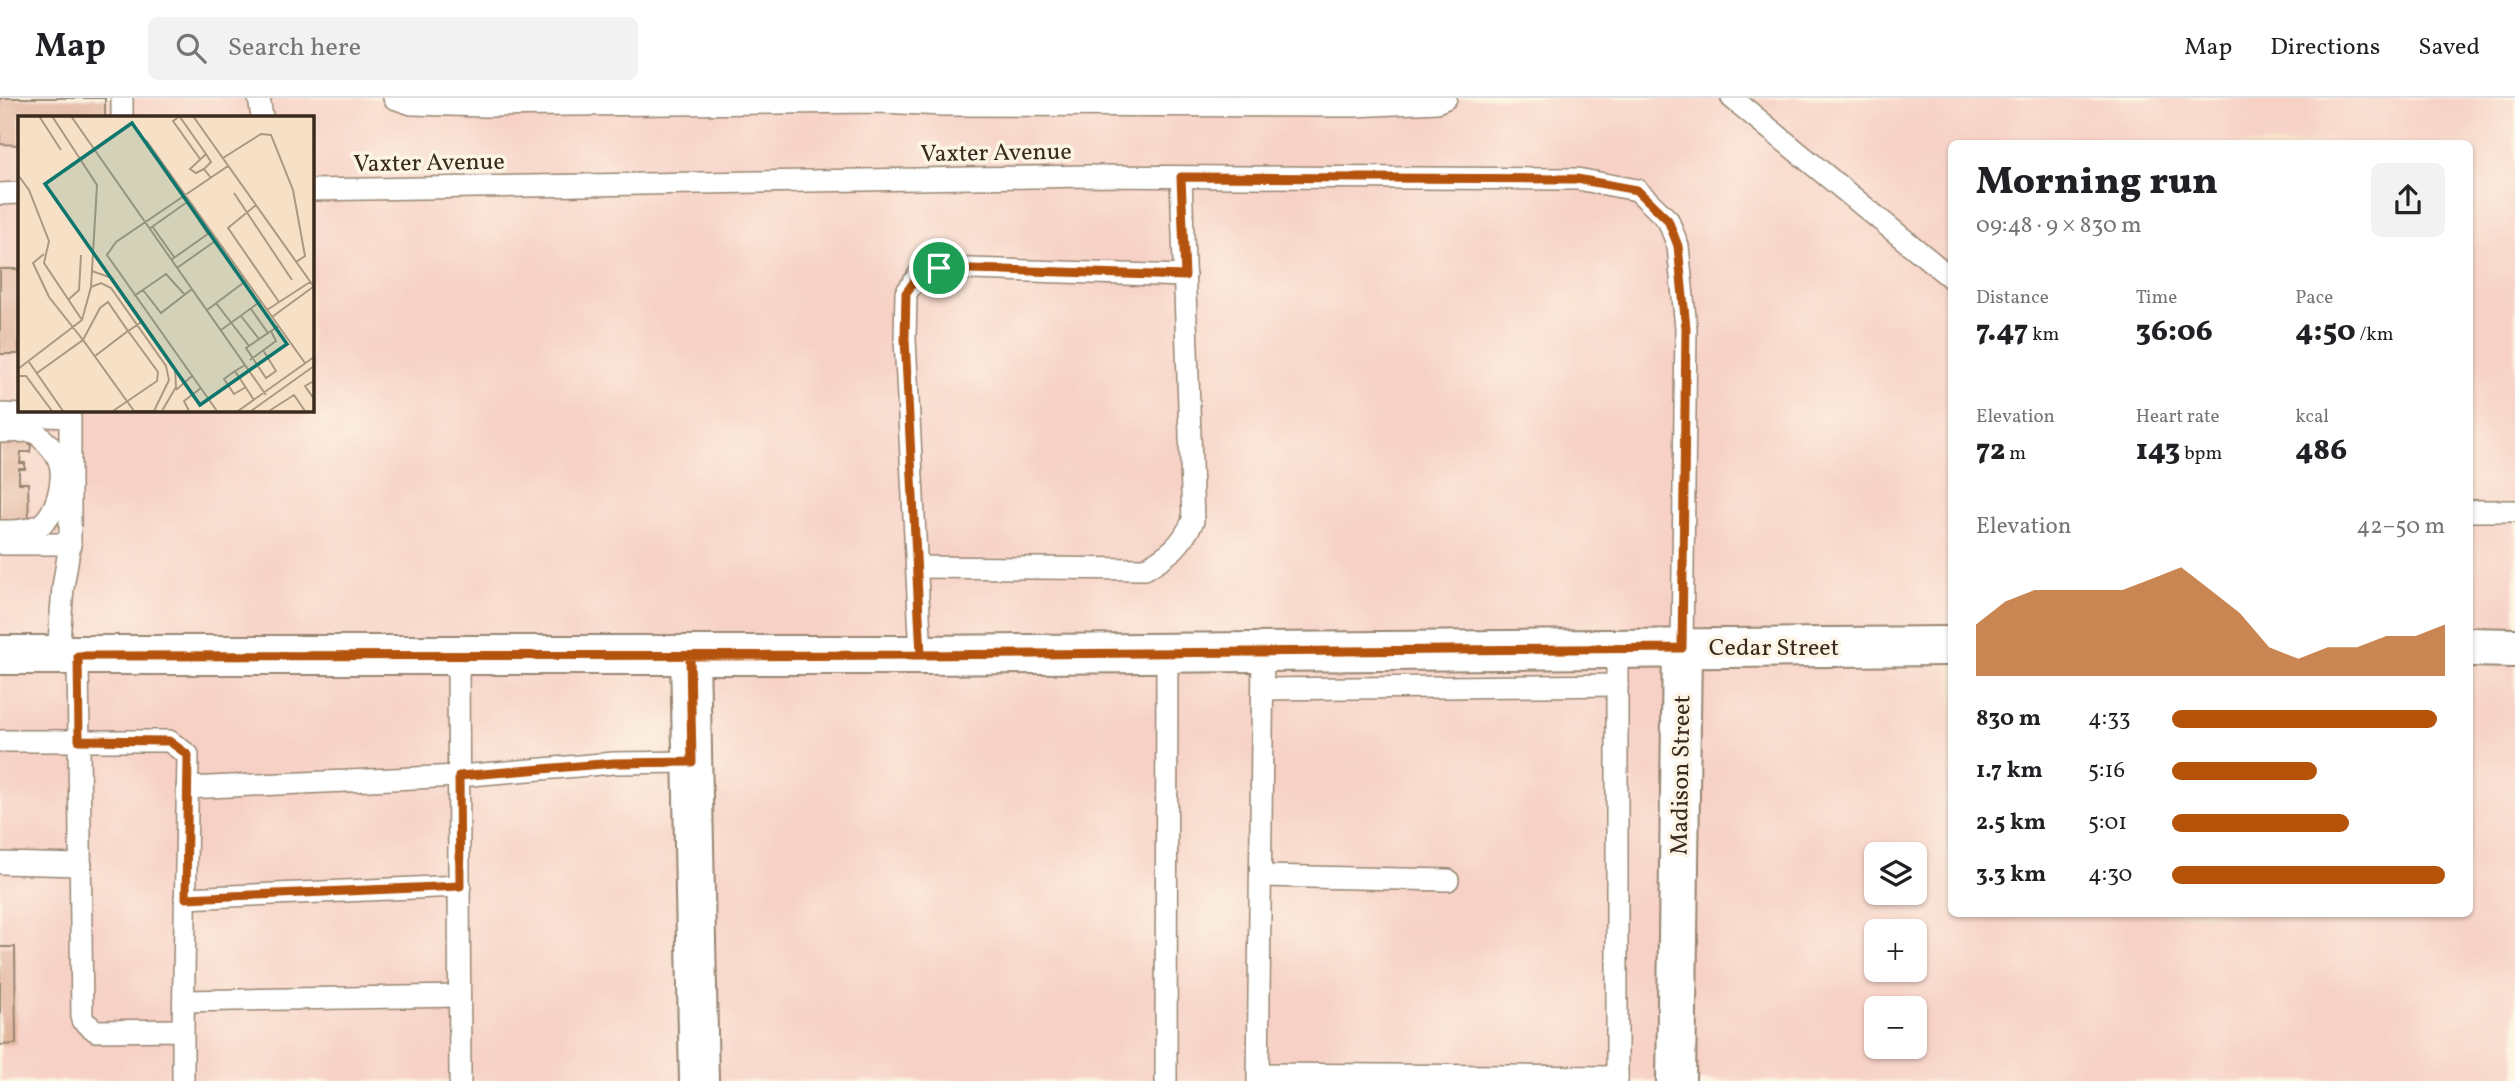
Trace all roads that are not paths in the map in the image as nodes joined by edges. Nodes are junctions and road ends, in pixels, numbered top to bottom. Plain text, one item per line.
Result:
1 (121, 98) edge
2 (259, 98) edge
3 (394, 98) edge
4 (1446, 98) edge
5 (1732, 98) edge
6 (943, 101) edge
7 (122, 116) edge
8 (262, 116) edge
9 (1181, 177) junction
10 (313, 190) edge
11 (18, 193) edge
12 (0, 194) edge
13 (1668, 220) joint
14 (1185, 276) junction
15 (1948, 276) edge
16 (0, 414) edge
17 (0, 432) edge
18 (2515, 511) edge
19 (2473, 512) edge
20 (0, 531) edge
21 (0, 544) edge
22 (70, 544) junction
23 (917, 567) junction
24 (1948, 646) edge
25 (2473, 647) edge
26 (1682, 648) junction
27 (2515, 648) edge
28 (1167, 653) junction
29 (0, 655) edge
30 (68, 655) junction
31 (921, 655) junction
32 (458, 656) junction
33 (690, 656) junction
34 (1617, 667) junction
35 (1263, 670) junction
36 (79, 740) junction
37 (0, 741) edge
38 (692, 762) junction
39 (459, 776) junction
40 (187, 788) junction
41 (0, 863) edge
42 (80, 865) junction
43 (1261, 876) junction
44 (1448, 880) dead end
45 (460, 886) junction
46 (186, 898) junction
47 (459, 996) junction
48 (184, 1001) junction
49 (183, 1030) junction
50 (1259, 1078) edge
51 (1443, 1078) edge
52 (1617, 1079) edge
53 (183, 1081) edge
54 (460, 1081) edge
55 (699, 1081) edge
56 (1166, 1081) edge
57 (1676, 1081) edge

1 - 7 lane
2 - 8 lane
3 - 6 lane
4 - 6 lane
5 - 15 lane
9 - 10 lane, Vaxter Avenue
9 - 13 lane, Vaxter Avenue
9 - 14 lane
11 - 12 lane
13 - 26 lane, Madison Street
14 - 23 lane
14 - 23 lane
16 - 22 lane
17 - 20 lane
18 - 19 lane
21 - 22 lane
22 - 30 lane
23 - 31 lane
24 - 26 street, Cedar Street
25 - 27 street
26 - 34 street, Cedar Street
26 - 57 street, Madison Street
28 - 31 street, Cedar Street
28 - 35 street, Cedar Street
28 - 56 lane
29 - 30 street, Cedar Street
30 - 32 street, Cedar Street
30 - 36 lane
31 - 33 street, Cedar Street
32 - 33 street, Cedar Street
32 - 39 lane
33 - 38 street
34 - 35 street, Cedar Street
34 - 52 lane
35 - 43 lane
36 - 37 lane
36 - 40 lane
36 - 42 lane
38 - 39 lane
38 - 55 street
39 - 40 lane
39 - 45 lane
40 - 46 lane
41 - 42 lane
42 - 49 lane
43 - 44 lane
43 - 50 lane
45 - 46 lane
45 - 47 lane
46 - 48 lane
47 - 48 lane
47 - 54 lane
48 - 49 lane
49 - 53 lane
50 - 51 lane
51 - 52 lane

